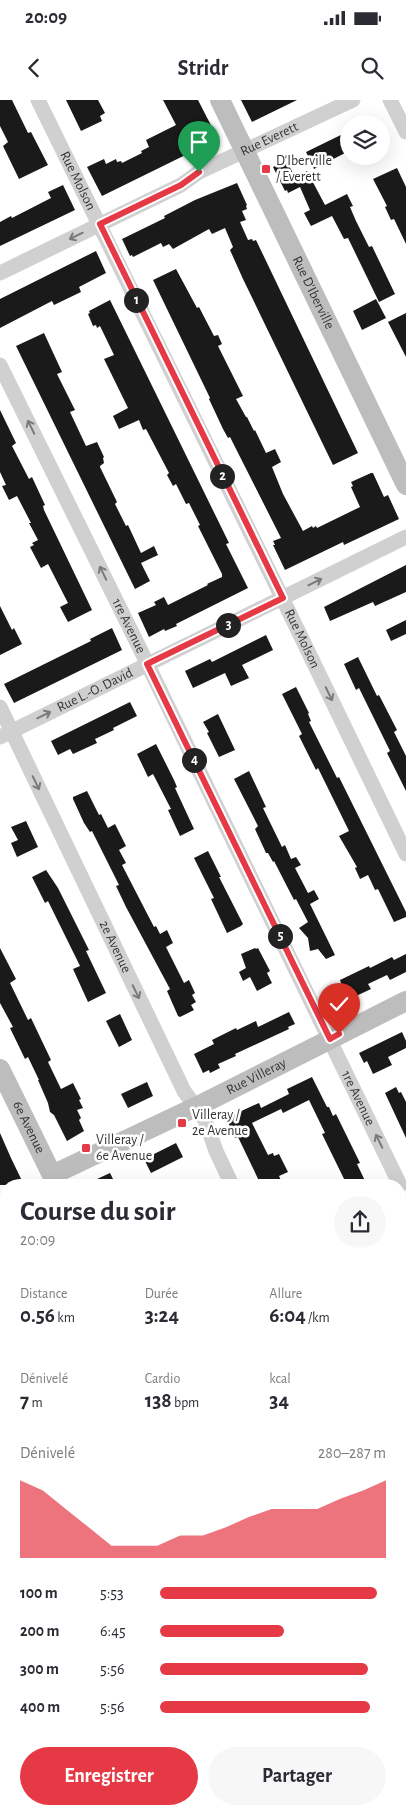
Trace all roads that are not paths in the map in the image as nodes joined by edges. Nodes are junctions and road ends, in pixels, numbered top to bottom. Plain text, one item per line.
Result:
1 (38, 100) edge
2 (220, 100) edge
3 (353, 100) edge
4 (390, 100) edge
5 (406, 132) edge
6 (244, 151) junction
7 (100, 224) junction
8 (0, 273) edge
9 (0, 365) edge
10 (406, 485) edge
11 (406, 537) edge
12 (283, 598) junction
13 (147, 664) junction
14 (0, 707) edge
15 (6, 734) edge
16 (406, 854) edge
17 (406, 1001) edge
18 (330, 1039) junction
19 (0, 1069) edge
20 (196, 1106) junction
21 (54, 1179) edge
22 (56, 1179) edge
23 (229, 1179) edge
24 (397, 1179) edge

1 - 7 street, Rue Molson
2 - 6 street, Rue D'Iberville
3 - 6 street, Rue Everett
4 - 5 street
6 - 7 street, Rue Everett
6 - 10 street, Rue D'Iberville
7 -> 8 street, Rue Everett
7 - 12 street, Rue Molson
13 -> 9 street, 1re Avenue
12 -> 11 street, Rue L.-O. David
12 - 13 street, Rue L.-O. David
12 -> 16 street, Rue Molson
15 -> 13 street, Rue L.-O. David
13 - 18 street, 1re Avenue
14 - 15 street, 2e Avenue
15 -> 20 street, 2e Avenue
17 - 18 street, Rue Villeray
18 - 20 street, Rue Villeray
24 -> 18 street, 1re Avenue
19 - 21 street, 6e Avenue
20 - 22 street, Rue Villeray
20 - 23 street, 2e Avenue

